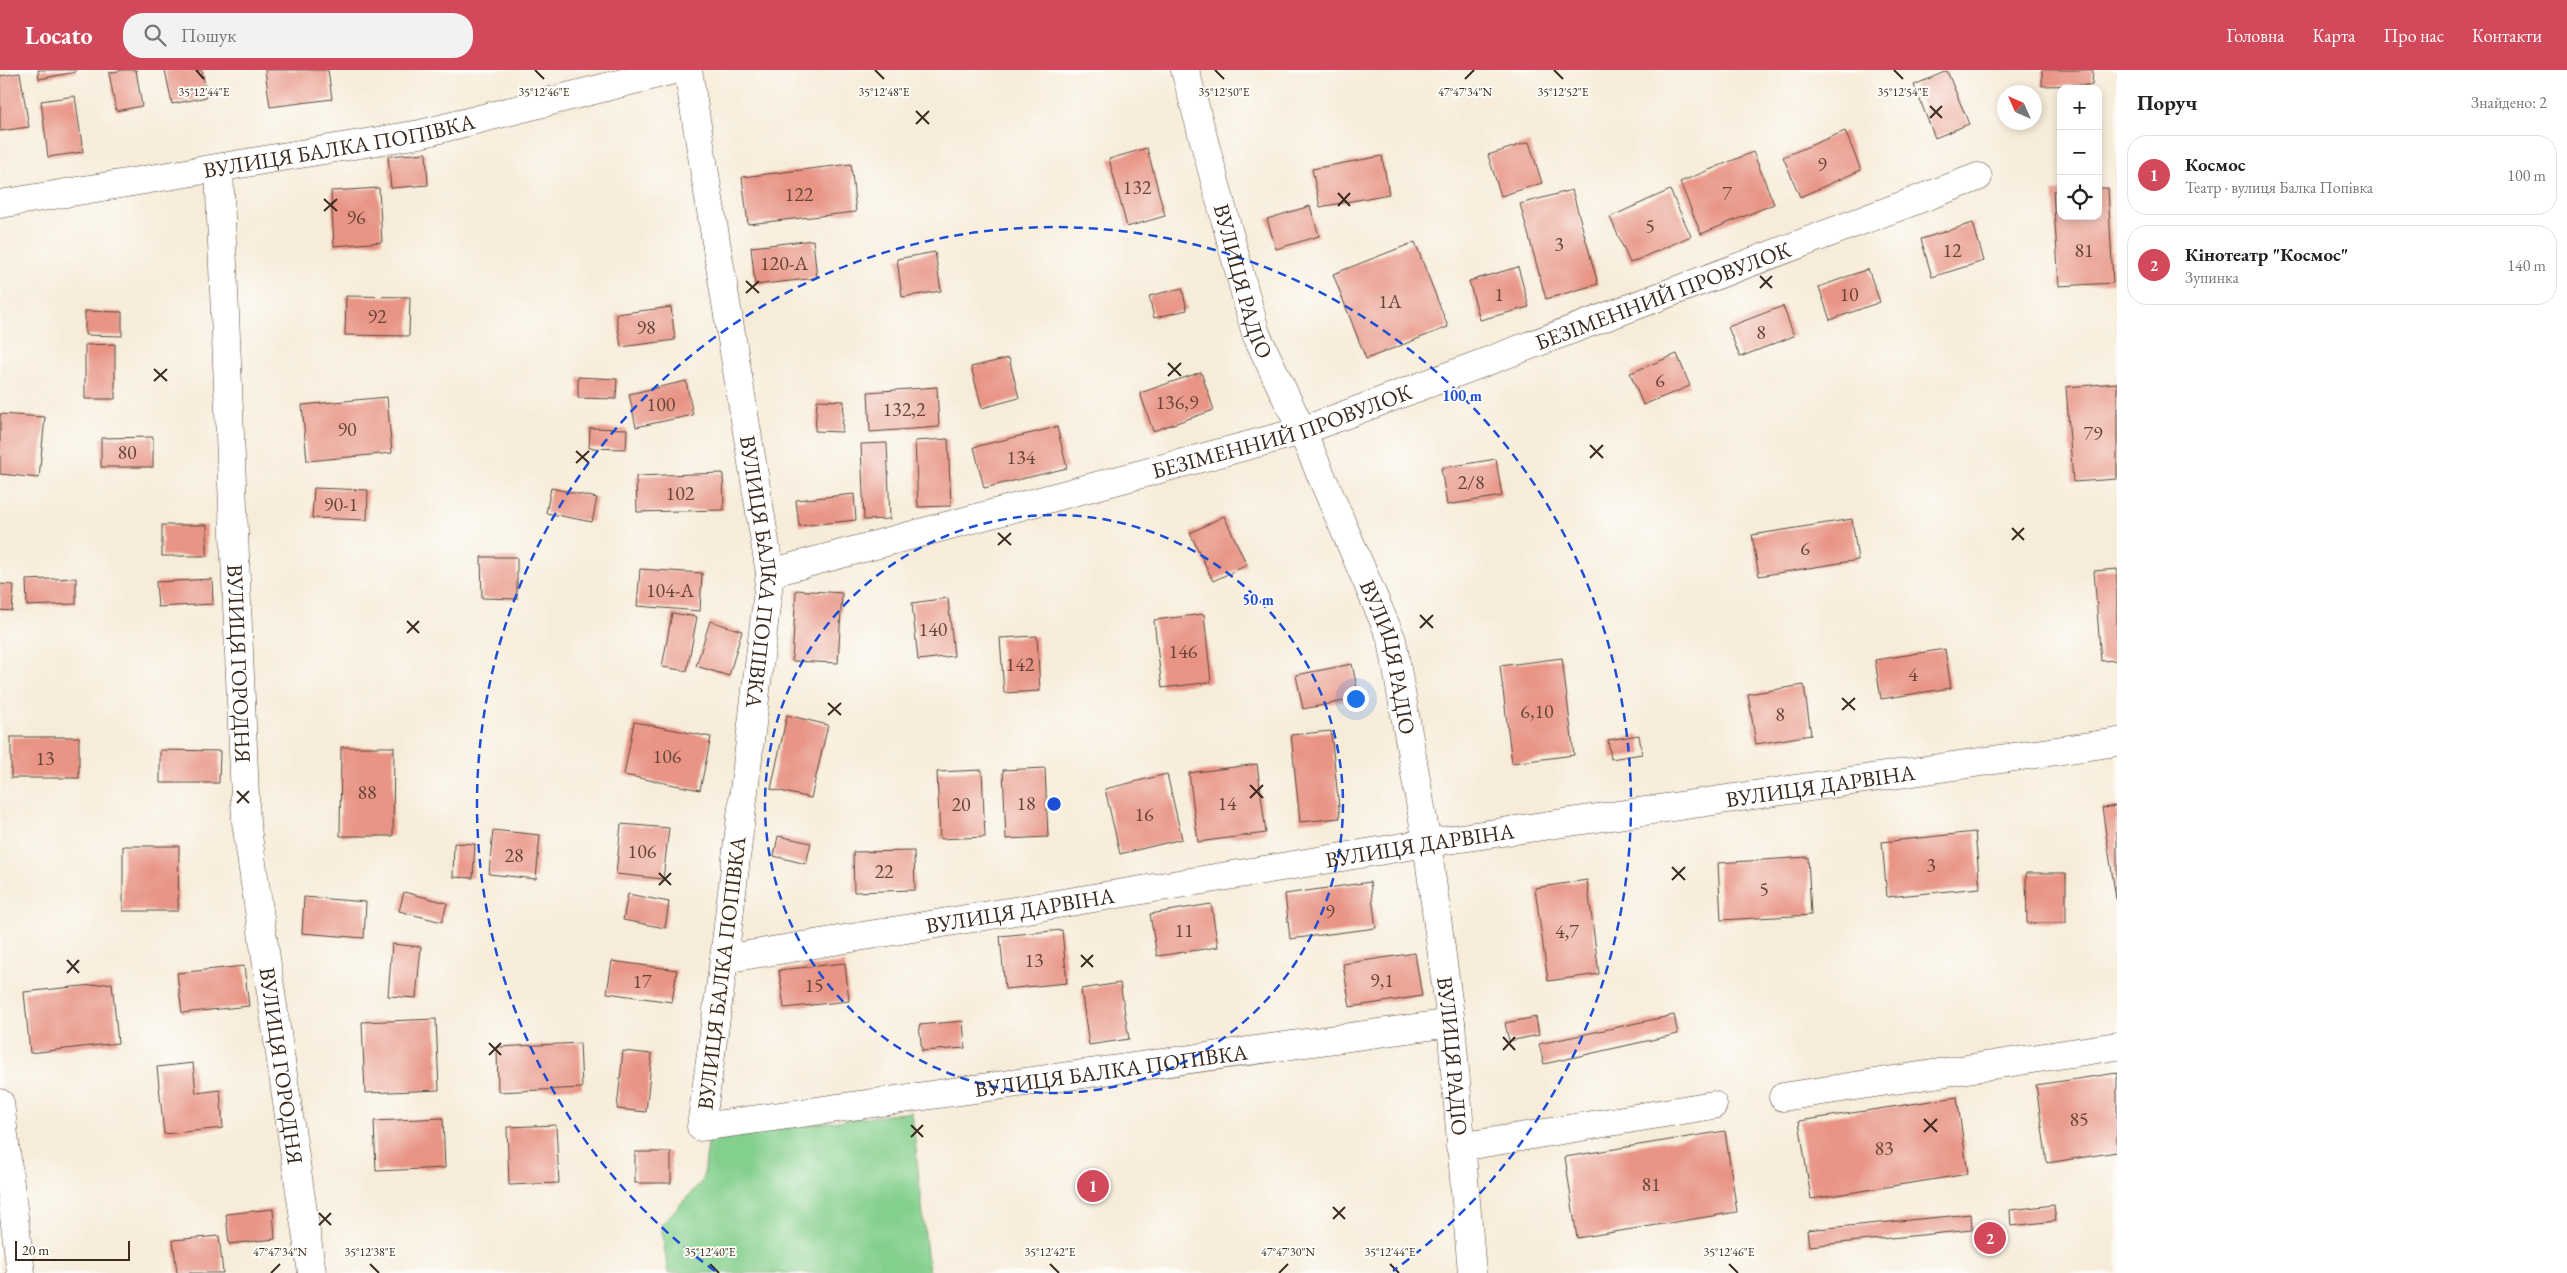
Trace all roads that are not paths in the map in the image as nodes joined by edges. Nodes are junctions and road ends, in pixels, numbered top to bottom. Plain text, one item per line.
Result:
1 (674, 70) edge
2 (688, 70) edge
3 (1185, 70) edge
4 (219, 169) junction
5 (1978, 177) dead end
6 (0, 204) edge
7 (1302, 431) junction
8 (770, 573) junction
9 (2117, 742) edge
10 (1426, 843) junction
11 (724, 959) junction
12 (1451, 1022) junction
13 (2117, 1046) edge
14 (1783, 1097) dead end
15 (0, 1103) edge
16 (1713, 1105) dead end
17 (1460, 1147) junction
18 (21, 1273) edge
19 (312, 1273) edge
20 (1472, 1273) edge

1 - 4 street, ВУЛИЦЯ БАЛКА ПОПІВКА
2 - 8 street, ВУЛИЦЯ БАЛКА ПОПІВКА
3 - 7 street, ВУЛИЦЯ РАДІО
4 - 6 street, ВУЛИЦЯ БАЛКА ПОПІВКА
4 - 19 street, ВУЛИЦЯ ГОРОДНЯ
5 - 7 street, БЕЗІМЕННИЙ ПРОВУЛОК
7 - 8 street, БЕЗІМЕННИЙ ПРОВУЛОК
7 - 10 street, ВУЛИЦЯ РАДІО
8 - 11 street, ВУЛИЦЯ БАЛКА ПОПІВКА
9 - 10 street, ВУЛИЦЯ ДАРВІНА
10 - 11 street, ВУЛИЦЯ ДАРВІНА
10 - 12 street, ВУЛИЦЯ РАДІО
11 - 12 street, ВУЛИЦЯ БАЛКА ПОПІВКА
12 - 17 street, ВУЛИЦЯ РАДІО
13 - 14 street
15 - 18 street
16 - 17 street
17 - 20 street, ВУЛИЦЯ РАДІО

